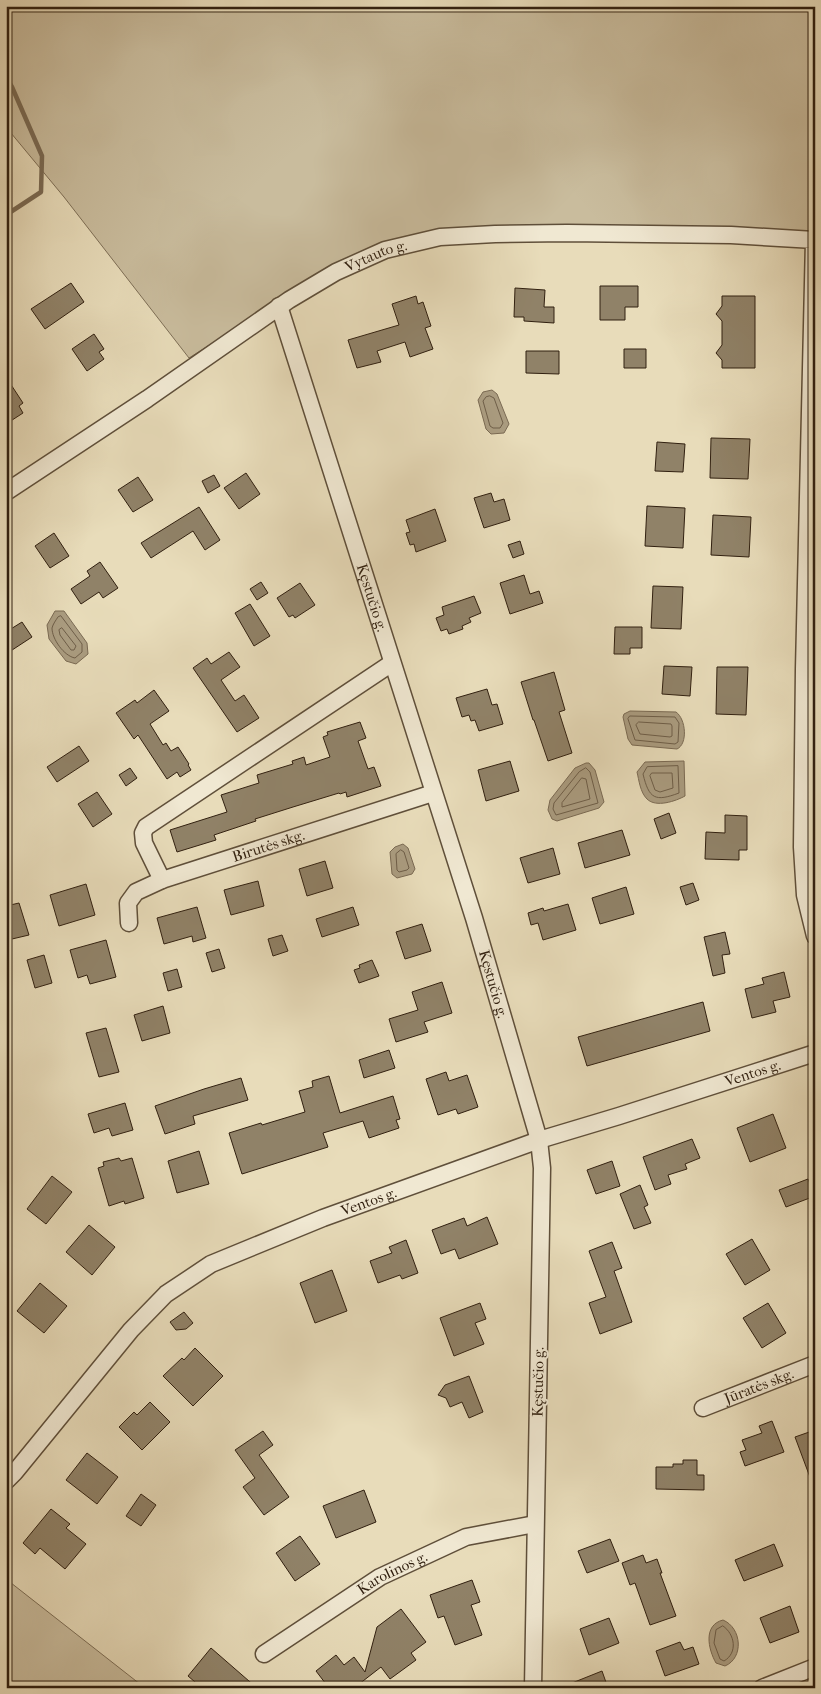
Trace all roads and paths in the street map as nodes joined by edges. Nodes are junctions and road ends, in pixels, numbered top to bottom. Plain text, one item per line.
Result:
1 (814, 240) edge
2 (279, 306) junction
3 (6, 492) edge
4 (392, 663) junction
5 (433, 793) junction
6 (162, 880) junction
7 (129, 922) dead end
8 (815, 936) edge
9 (815, 1053) edge
10 (539, 1140) junction
11 (815, 1364) edge
12 (703, 1408) dead end
13 (6, 1481) edge
14 (535, 1524) junction
15 (264, 1654) dead end
16 (815, 1667) edge
17 (533, 1688) edge
18 (762, 1688) edge

1 - 2 street, Vytauto g.
1 - 8 street
2 - 3 street, Vytauto g.
2 - 4 street, Kęstučio g.
4 - 5 street, Kęstučio g.
4 - 6 street
5 - 6 street, Birutės skg.
5 - 10 street, Kęstučio g.
6 - 7 street, Birutės skg.
9 - 10 street, Ventos g.
10 - 13 street, Ventos g.
10 - 14 street, Kęstučio g.
11 - 12 street, Jūratės skg.
14 - 15 street, Karolinos g.
14 - 17 street, Kęstučio g.
16 - 18 street

